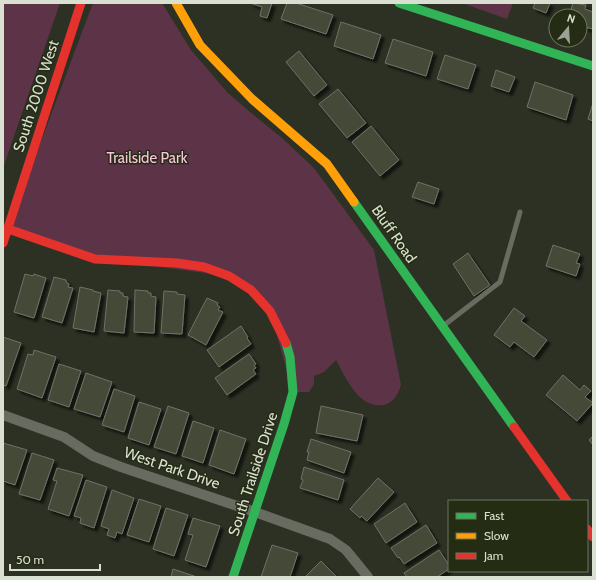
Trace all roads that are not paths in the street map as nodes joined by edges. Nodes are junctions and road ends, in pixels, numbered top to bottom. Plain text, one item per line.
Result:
1 (81, 3) edge
2 (176, 3) edge
3 (399, 3) edge
4 (593, 66) edge
5 (520, 212) dead end
6 (8, 230) junction
7 (3, 243) edge
8 (443, 326) junction
9 (3, 415) edge
10 (566, 500) edge
11 (255, 512) junction
12 (233, 577) edge
13 (368, 577) edge

1 - 6 main road, South 2000 West
2 - 8 main road, Bluff Road
3 - 4 main road
5 - 8 lane
6 - 7 main road, South 2000 West
6 - 11 main road, South Trailside Drive
8 - 10 main road, Bluff Road
9 - 11 street, West Park Drive
11 - 12 main road, South Trailside Drive
11 - 13 street, West Park Drive

